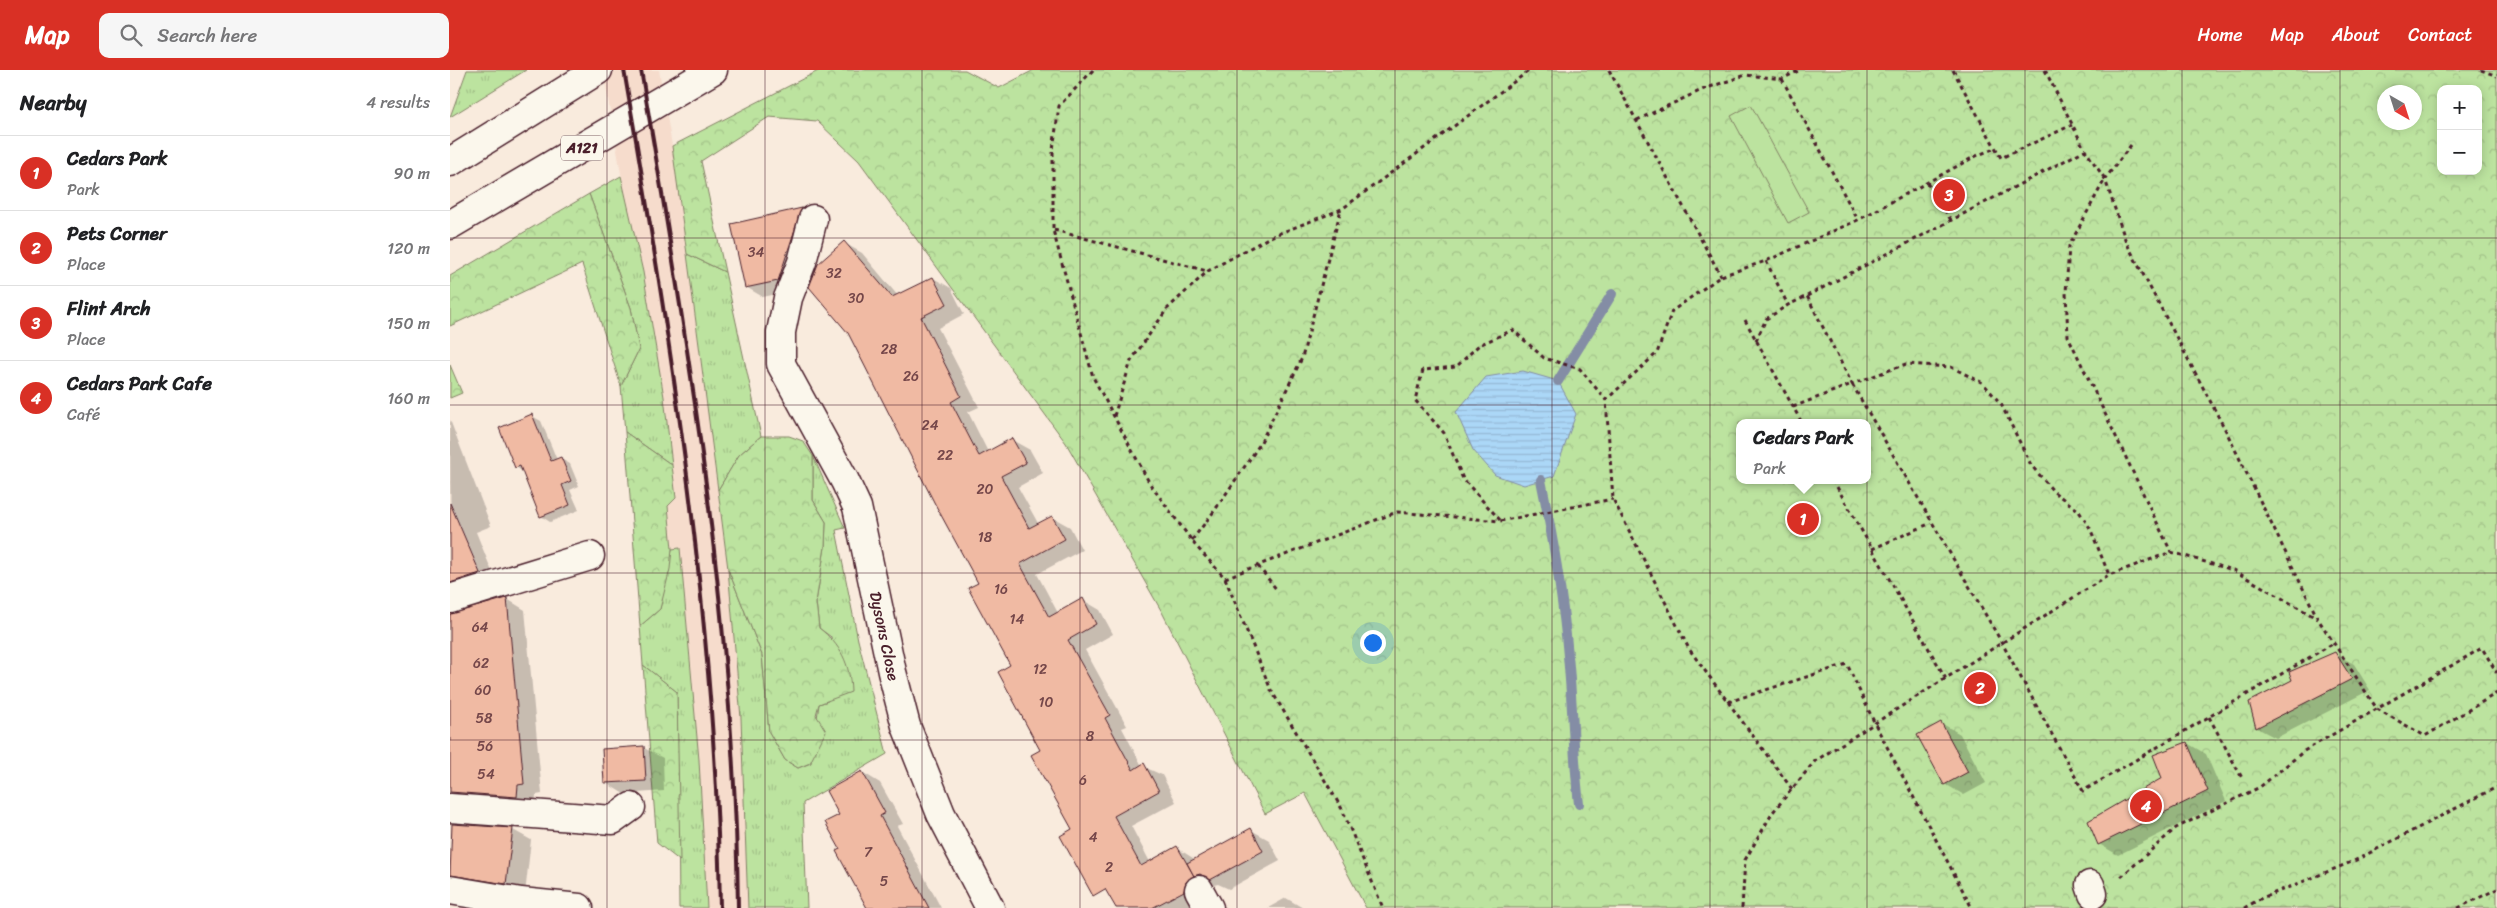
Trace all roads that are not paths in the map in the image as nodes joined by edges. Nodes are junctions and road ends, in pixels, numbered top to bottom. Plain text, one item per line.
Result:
1 (598, 70) edge
2 (713, 70) edge
3 (450, 162) edge
4 (812, 219) dead end
5 (450, 225) edge
6 (590, 556) dead end
7 (450, 599) edge
8 (631, 807) dead end
9 (450, 808) edge
10 (450, 890) edge
11 (579, 908) edge
12 (990, 908) edge

1 - 3 street
2 - 5 street, A121
4 - 12 street, Dysons Close
6 - 7 street
8 - 9 street
10 - 11 street

